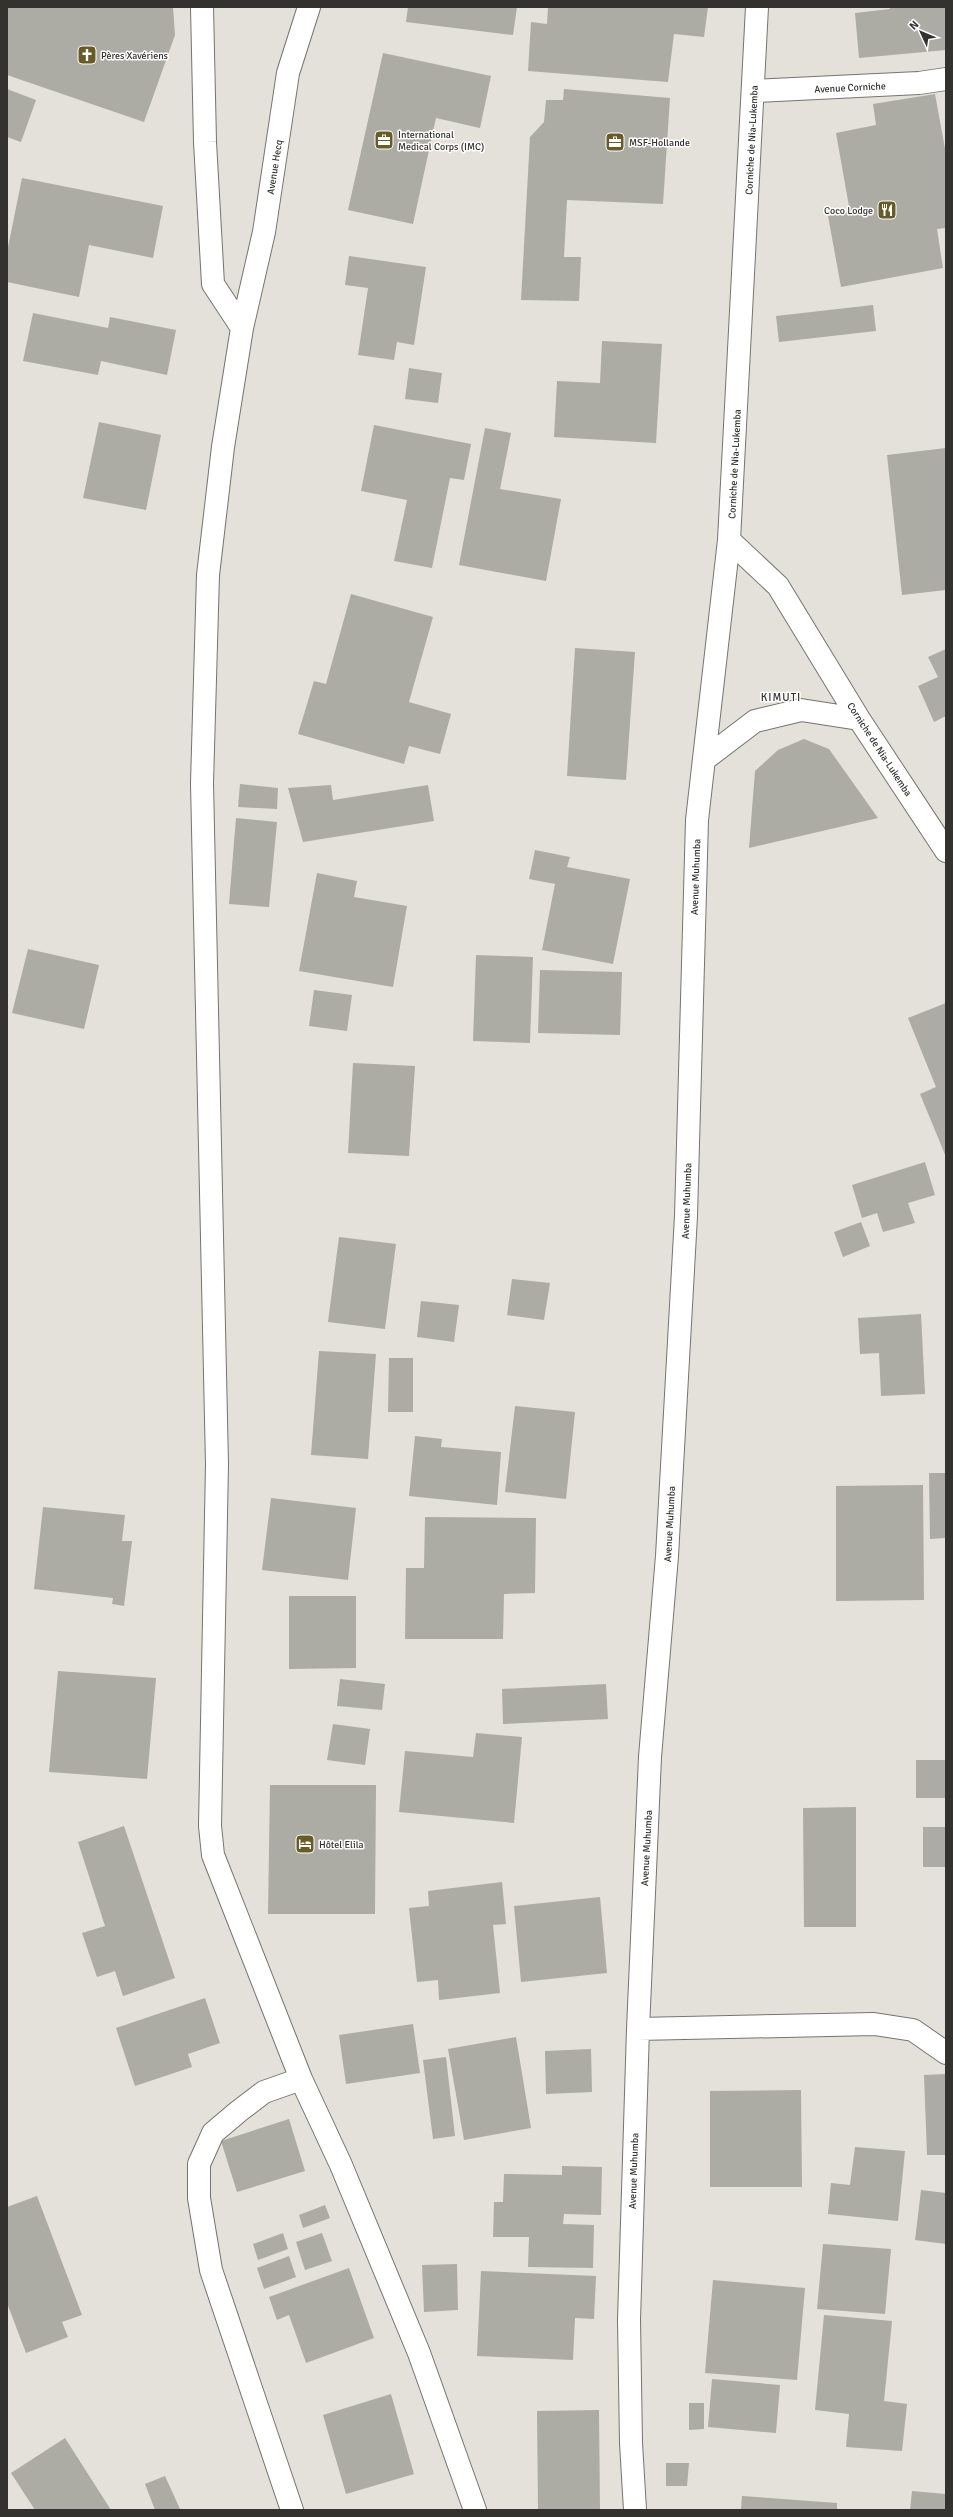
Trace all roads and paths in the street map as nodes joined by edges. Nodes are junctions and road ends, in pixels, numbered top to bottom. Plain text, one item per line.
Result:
1 (202, 7) edge
2 (309, 7) edge
3 (756, 7) edge
4 (946, 80) edge
5 (754, 91) junction
6 (242, 328) junction
7 (729, 540) junction
8 (859, 719) junction
9 (706, 759) junction
10 (946, 851) edge
11 (638, 2029) junction
12 (946, 2053) edge
13 (301, 2078) junction
14 (292, 2510) edge
15 (474, 2510) edge
16 (635, 2510) edge

1 - 6 street
2 - 6 street, Avenue Hecq
3 - 5 street, Corniche de Nia-Lukemba
4 - 5 street, Avenue Corniche
5 - 7 street, Corniche de Nia-Lukemba
6 - 13 street, Avenue Hecq
7 - 8 street, Corniche de Nia-Lukemba
7 - 9 street, Avenue Muhumba
8 - 9 street
8 - 10 street, Corniche de Nia-Lukemba
9 - 11 street, Avenue Muhumba
11 - 12 street
11 - 16 street, Avenue Muhumba
13 - 14 street
13 - 15 street, Avenue Hecq

